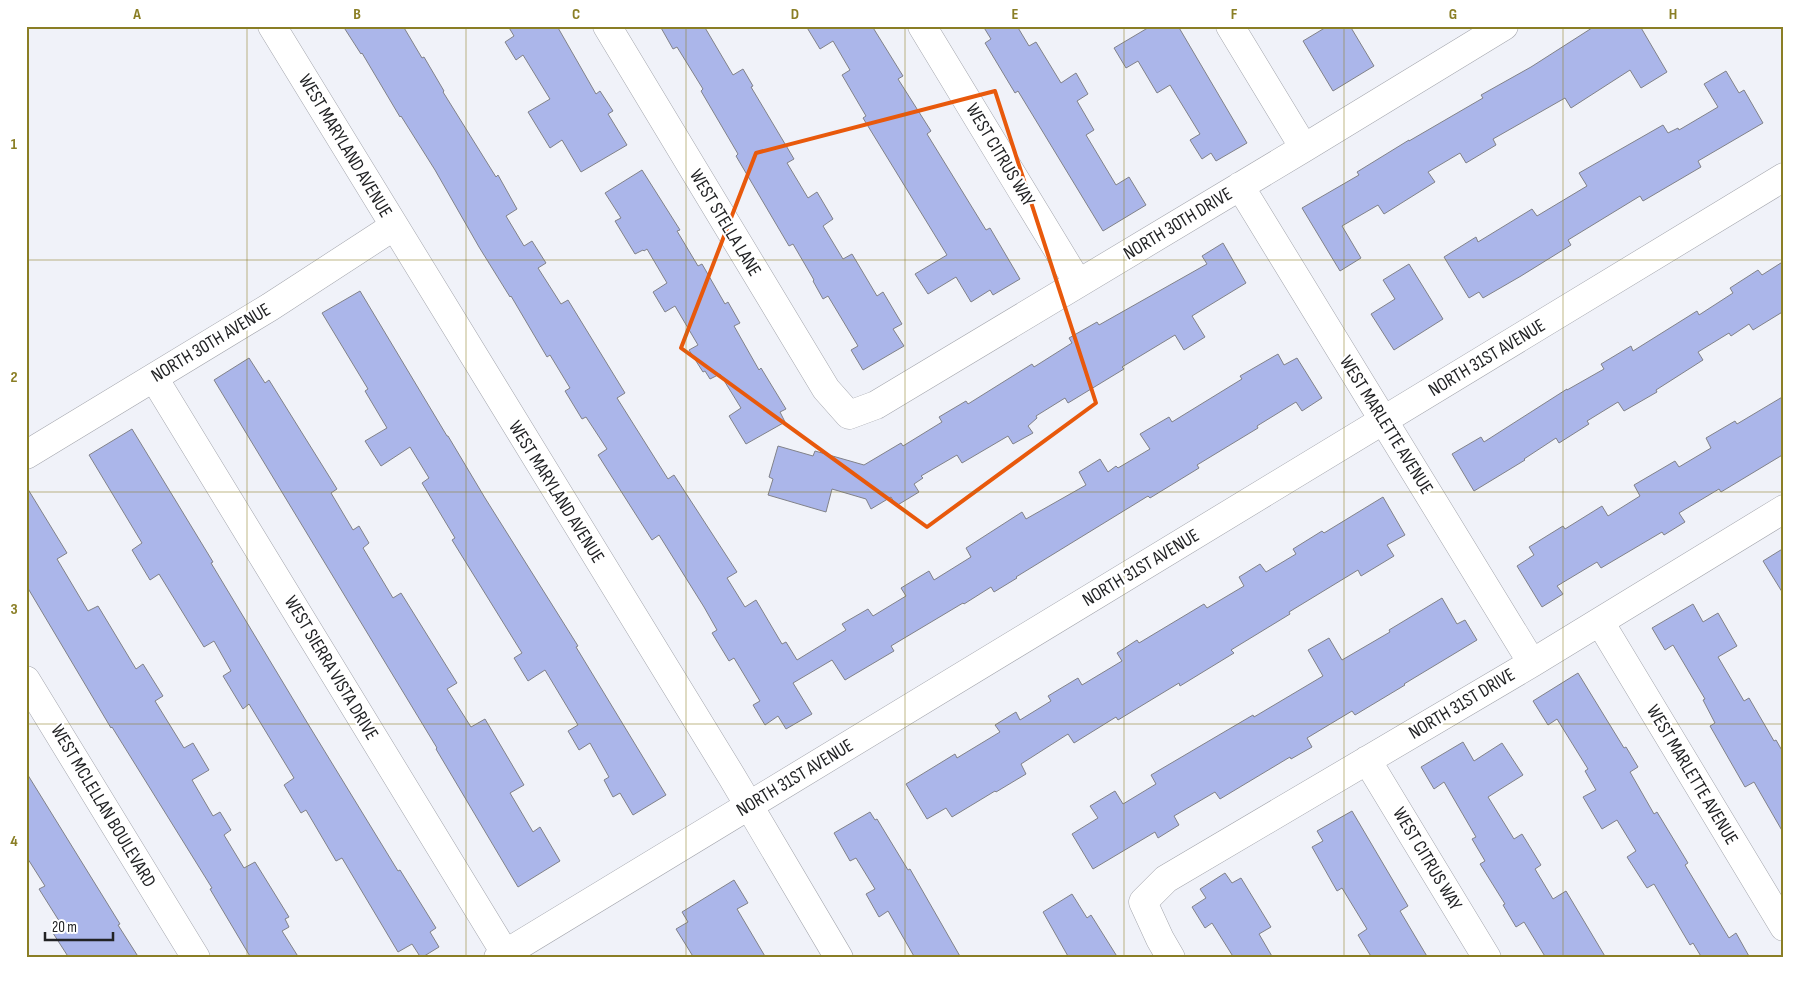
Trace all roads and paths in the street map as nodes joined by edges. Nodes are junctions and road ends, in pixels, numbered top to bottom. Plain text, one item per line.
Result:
1 (272, 26) edge
2 (607, 26) edge
3 (922, 26) edge
4 (1230, 26) edge
5 (1504, 26) edge
6 (1304, 148) junction
7 (1784, 177) edge
8 (1240, 186) junction
9 (393, 227) junction
10 (1078, 283) junction
11 (154, 378) junction
12 (849, 415) joint
13 (1384, 421) junction
14 (26, 455) edge
15 (1784, 508) edge
16 (1600, 622) junction
17 (1532, 663) junction
18 (26, 680) edge
19 (1367, 760) junction
20 (748, 806) junction
21 (1784, 927) edge
22 (504, 956) edge
23 (196, 958) edge
24 (840, 958) edge
25 (1171, 958) edge
26 (1487, 958) edge

1 - 9 street, WEST MARYLAND AVENUE
2 - 12 street, WEST STELLA LANE
3 - 10 street, WEST CITRUS WAY
4 - 6 street
5 - 6 street, NORTH 30TH DRIVE
6 - 8 street, NORTH 30TH DRIVE
7 - 13 street, NORTH 31ST AVENUE
8 - 10 street, NORTH 30TH DRIVE
8 - 13 street, WEST MARLETTE AVENUE
9 - 11 street, NORTH 30TH AVENUE
9 - 20 street, WEST MARYLAND AVENUE
10 - 12 street, NORTH 30TH DRIVE
11 - 14 street, NORTH 30TH AVENUE
11 - 22 street, WEST SIERRA VISTA DRIVE
13 - 17 street, WEST MARLETTE AVENUE
13 - 20 street, NORTH 31ST AVENUE
15 - 16 street, NORTH 31ST DRIVE
16 - 17 street, NORTH 31ST DRIVE
16 - 21 street, WEST MARLETTE AVENUE
17 - 19 street, NORTH 31ST DRIVE
18 - 23 street, WEST MCLELLAN BOULEVARD
19 - 25 street, NORTH 31ST DRIVE
19 - 26 street, WEST CITRUS WAY
20 - 22 street, NORTH 31ST AVENUE
20 - 24 street, WEST MARYLAND AVENUE

